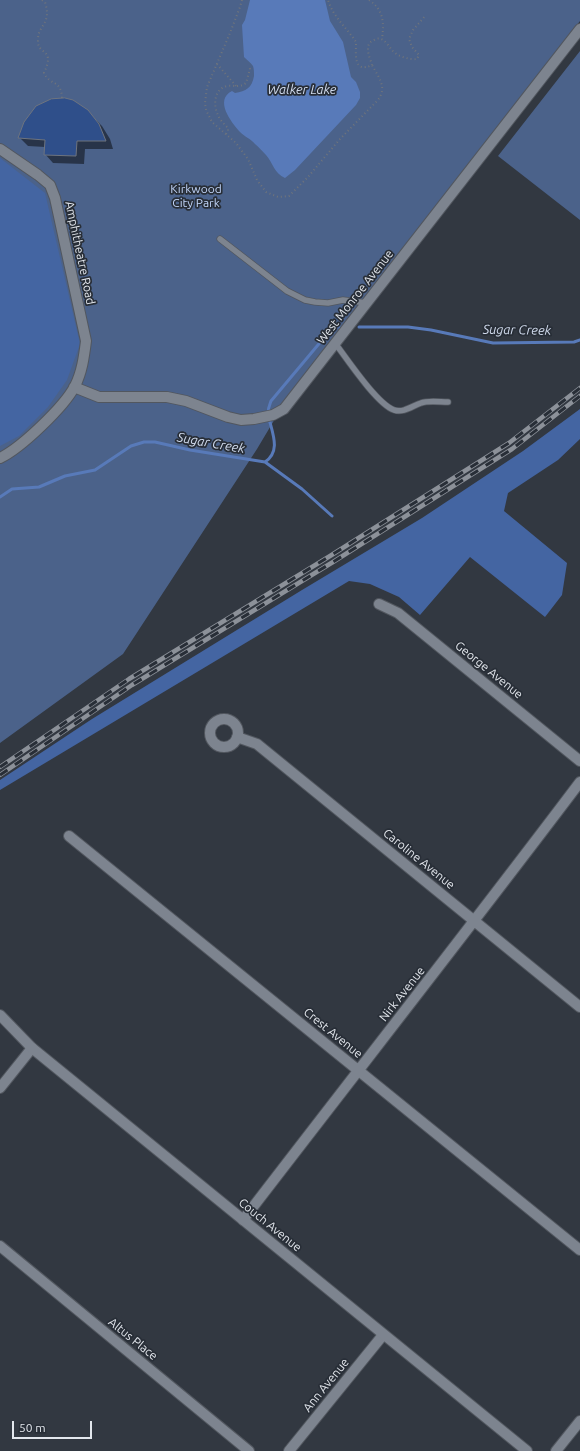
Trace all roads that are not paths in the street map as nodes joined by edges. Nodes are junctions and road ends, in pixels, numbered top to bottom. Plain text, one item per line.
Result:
1 (580, 29) edge
2 (0, 149) edge
3 (220, 239) dead end
4 (366, 303) junction
5 (335, 343) junction
6 (74, 387) junction
7 (448, 402) dead end
8 (0, 458) edge
9 (379, 604) dead end
10 (237, 737) dead end
11 (580, 761) edge
12 (580, 782) edge
13 (69, 836) dead end
14 (475, 922) junction
15 (580, 1007) edge
16 (0, 1015) edge
17 (32, 1048) junction
18 (358, 1070) junction
19 (0, 1088) edge
20 (243, 1220) junction
21 (0, 1246) edge
22 (580, 1250) edge
23 (383, 1335) junction
24 (580, 1421) edge
25 (249, 1451) edge
26 (289, 1451) edge
27 (527, 1451) edge
28 (556, 1451) edge

1 - 4 street, West Monroe Avenue
2 - 6 street, Amphitheatre Road
3 - 4 lane
4 - 5 street, West Monroe Avenue
5 - 6 street, West Monroe Avenue
5 - 7 lane
6 - 8 street, Amphitheatre Road
9 - 11 street, George Avenue
10 - 14 street, Caroline Avenue
12 - 14 street, Nirk Avenue
13 - 18 street, Crest Avenue
14 - 15 street, Caroline Avenue
14 - 18 street, Nirk Avenue
16 - 17 street, Couch Avenue
17 - 19 street
17 - 20 street, Couch Avenue
18 - 20 street, Nirk Avenue
18 - 22 street, Crest Avenue
20 - 23 street, Couch Avenue
21 - 25 street, Altus Place
23 - 26 street, Ann Avenue
23 - 27 street, Couch Avenue
24 - 28 street

